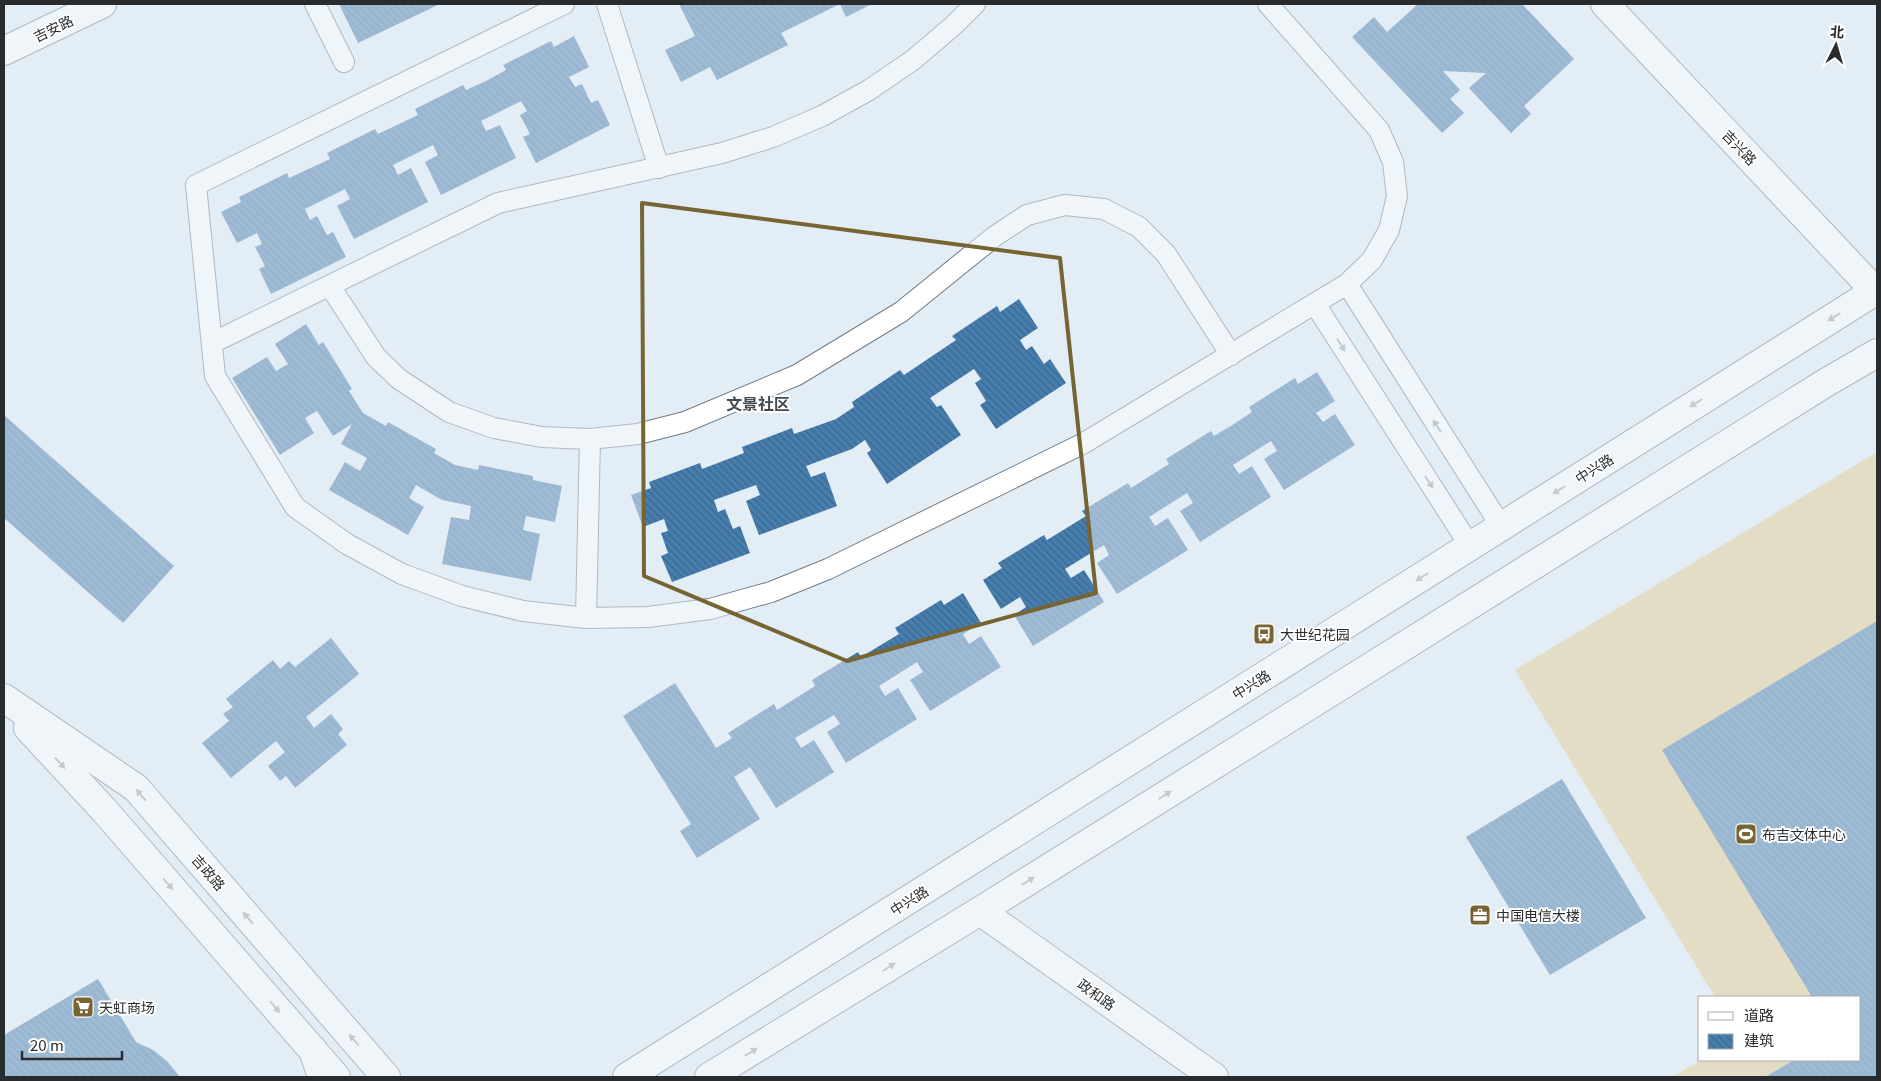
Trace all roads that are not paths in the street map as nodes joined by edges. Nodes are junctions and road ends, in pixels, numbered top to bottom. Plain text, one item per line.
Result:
1 (102, 4) edge
2 (315, 4) edge
3 (564, 4) edge
4 (607, 4) edge
5 (975, 4) edge
6 (1268, 4) edge
7 (1605, 4) edge
8 (4, 52) edge
9 (344, 62) dead end
10 (659, 168) junction
11 (1347, 284) junction
12 (330, 286) junction
13 (1877, 291) edge
14 (1315, 304) junction
15 (212, 343) junction
16 (1877, 353) edge
17 (1231, 355) junction
18 (590, 440) junction
19 (1501, 526) junction
20 (1470, 546) junction
21 (586, 618) junction
22 (4, 700) edge
23 (980, 911) junction
24 (313, 1050) junction
25 (322, 1077) edge
26 (336, 1077) edge
27 (386, 1077) edge
28 (628, 1077) edge
29 (709, 1077) edge
30 (1214, 1077) edge

1 - 8 main road, 吉安路
2 - 9 lane
3 - 15 lane
4 - 10 lane
5 - 10 lane
6 - 11 lane
7 - 13 main road, 吉兴路
10 - 12 lane
11 - 14 lane
19 -> 11 lane
12 - 15 lane
12 - 18 lane
13 -> 19 main road, 中兴路
14 - 17 lane
14 -> 20 lane
15 - 21 lane
23 -> 16 main road
17 - 18 lane
17 - 21 lane
18 - 21 lane
19 - 20 main road, 中兴路
20 -> 28 main road, 中兴路
22 -> 24 main road, 吉政路
27 -> 22 main road, 吉政路
29 -> 23 main road
23 - 30 main road, 政和路
24 - 25 main road
24 - 26 main road, 吉政路

